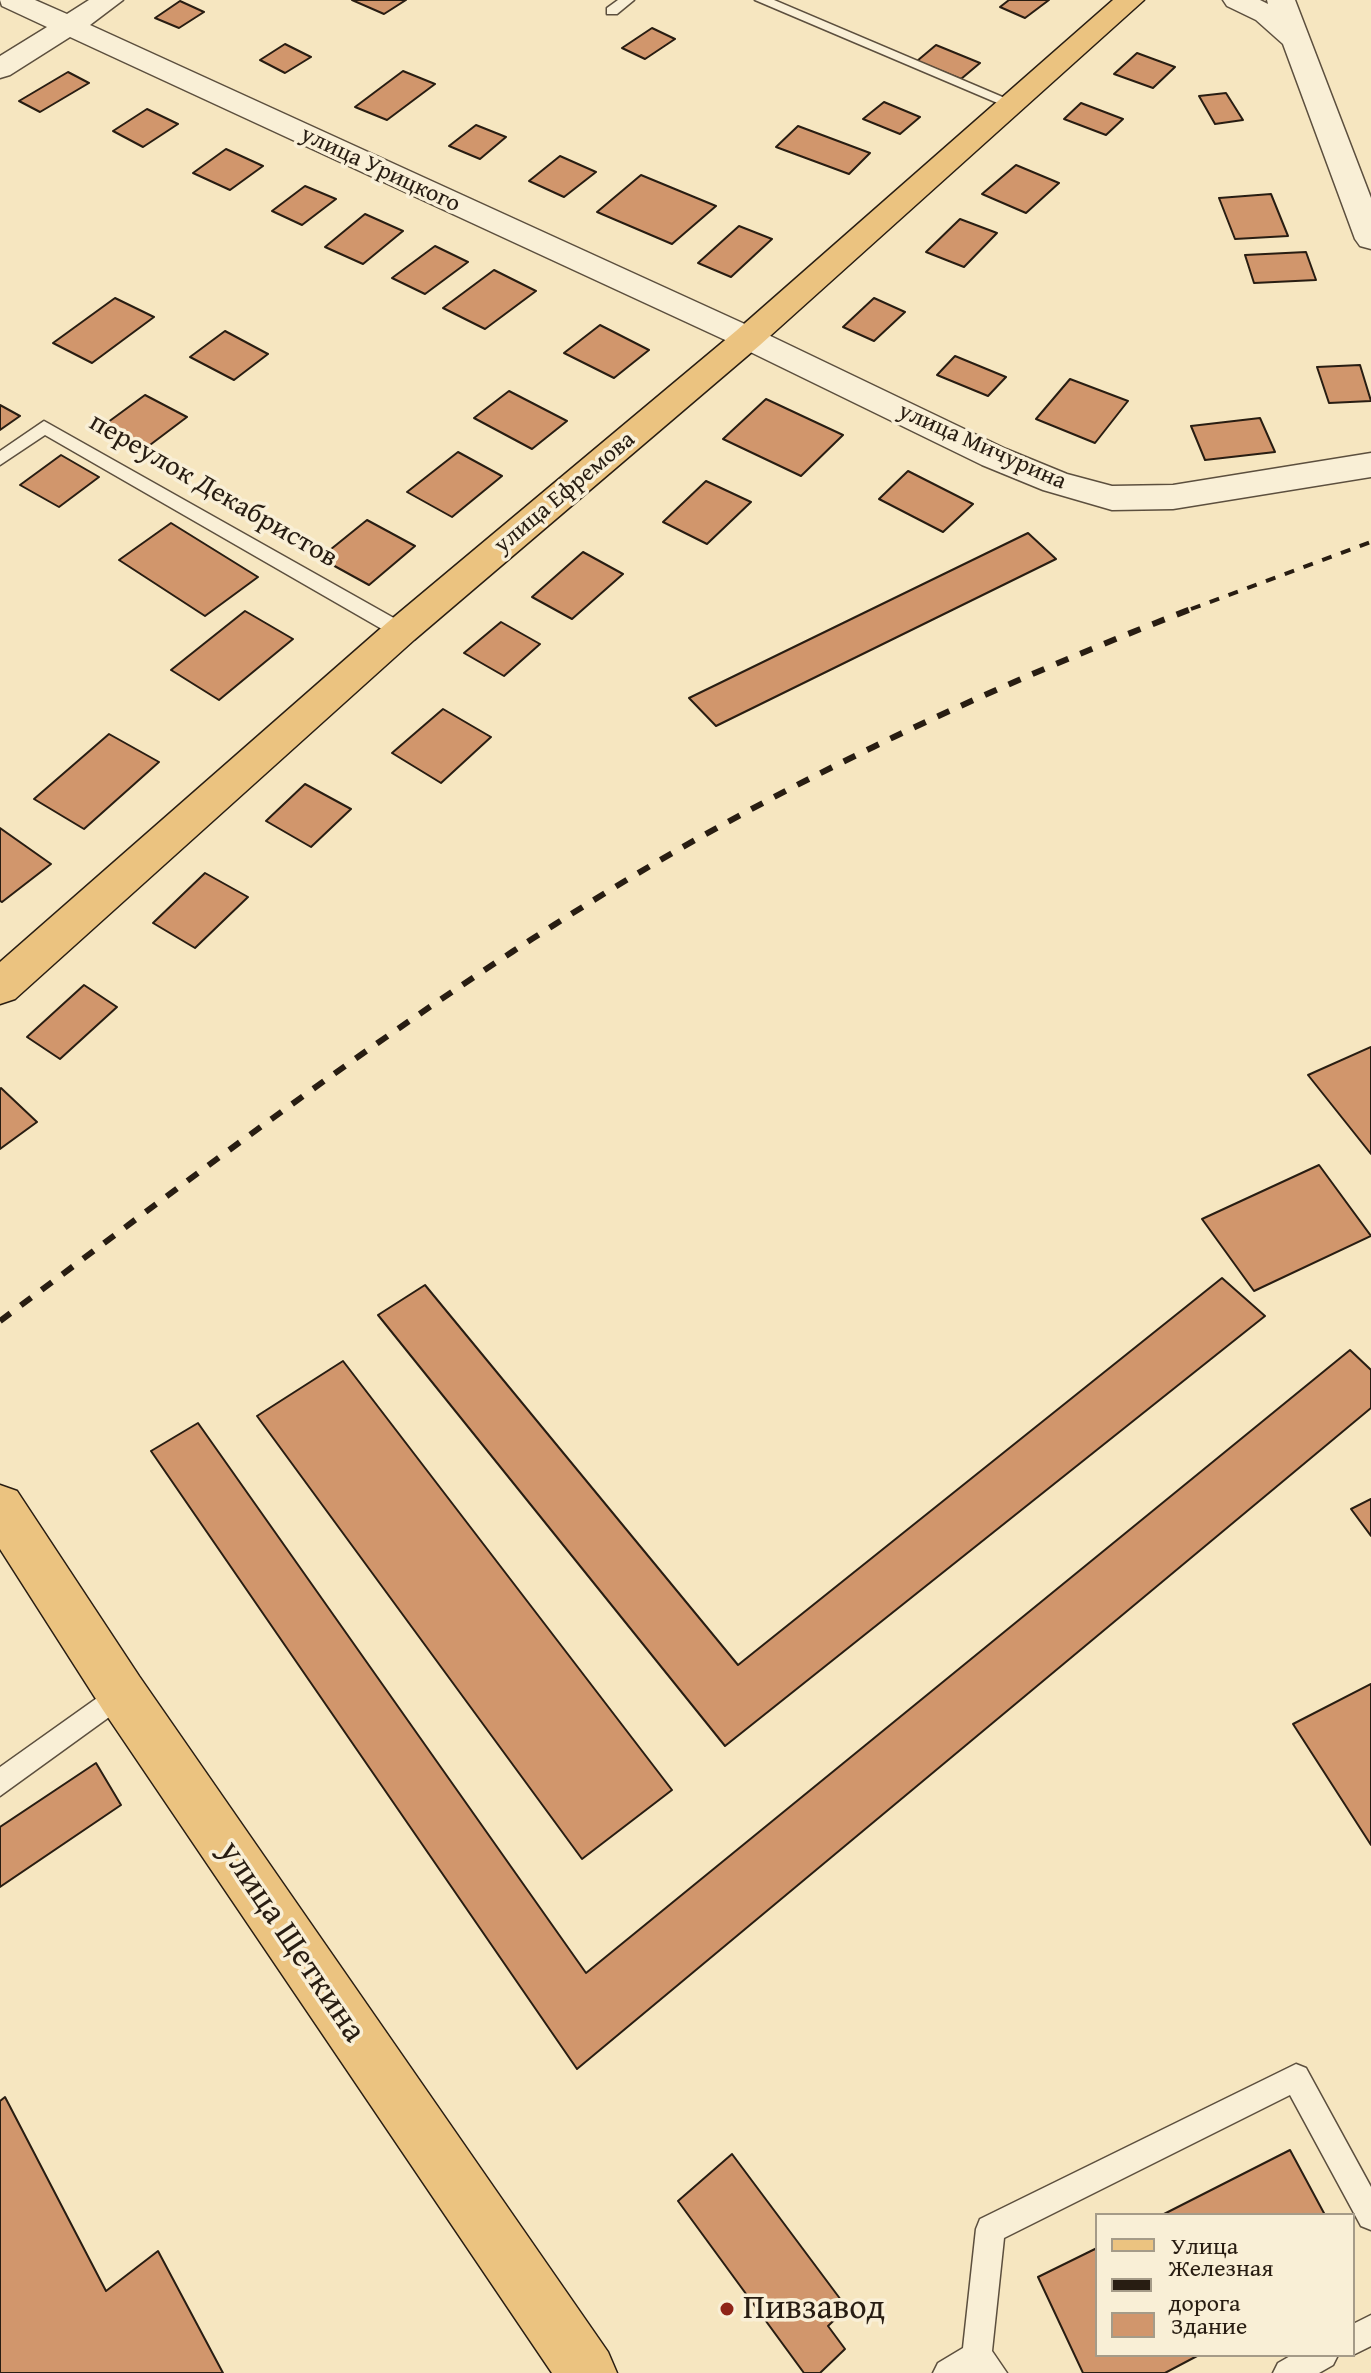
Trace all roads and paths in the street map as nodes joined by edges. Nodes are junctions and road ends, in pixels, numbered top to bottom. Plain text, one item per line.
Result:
1 (12, 0) edge
2 (109, 0) edge
3 (627, 0) edge
4 (762, 0) edge
5 (1237, 0) edge
6 (1281, 0) edge
7 (1131, 2) edge
8 (612, 11) dead end
9 (68, 26) junction
10 (1299, 42) junction
11 (0, 69) edge
12 (1012, 104) junction
13 (1371, 239) edge
14 (748, 338) junction
15 (0, 459) edge
16 (1371, 465) edge
17 (401, 631) junction
18 (0, 987) edge
19 (0, 1507) edge
20 (121, 1693) junction
21 (0, 1783) edge
22 (1371, 2216) edge
23 (1319, 2357) edge
24 (985, 2364) edge
25 (587, 2373) edge
26 (948, 2373) edge
27 (1288, 2373) edge

1 - 9 street, улица Урицкого
2 - 9 street
3 - 8 lane
4 - 12 lane
5 - 10 street
6 - 10 street
7 - 12 main road, улица Ефремова
9 - 11 street
9 - 14 street, улица Урицкого
10 - 13 street
12 - 14 main road, улица Ефремова
14 - 16 street, улица Мичурина
14 - 17 main road, улица Ефремова
15 - 17 lane, переулок Декабристов
17 - 18 main road, улица Ефремова
19 - 20 main road, улица Щеткина
20 - 21 lane
20 - 25 main road, улица Щеткина
22 - 24 lane
23 - 27 lane
24 - 26 lane

